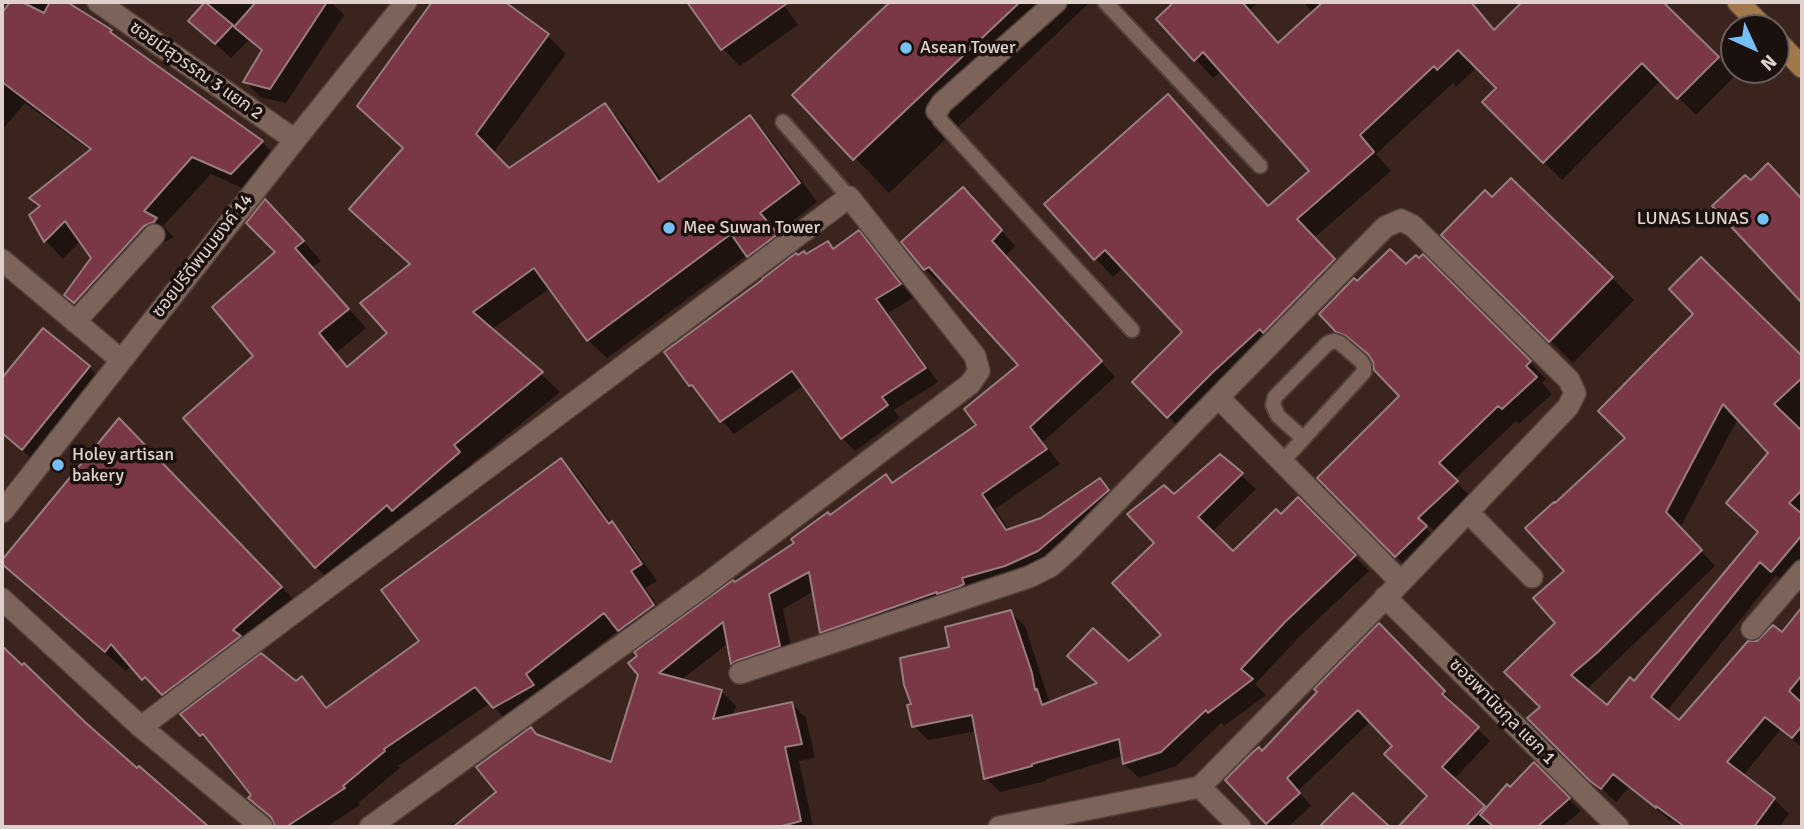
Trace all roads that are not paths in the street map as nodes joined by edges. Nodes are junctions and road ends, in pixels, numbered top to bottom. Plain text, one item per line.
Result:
1 (98, 2) edge
2 (406, 2) edge
3 (1056, 2) edge
4 (1105, 2) edge
5 (937, 111) joint
6 (783, 122) dead end
7 (295, 140) junction
8 (1259, 166) dead end
9 (849, 197) junction
10 (154, 235) dead end
11 (2, 260) edge
12 (75, 322) junction
13 (1132, 330) dead end
14 (121, 360) junction
15 (1219, 398) junction
16 (1303, 438) junction
17 (1282, 462) junction
18 (2, 512) edge
19 (1468, 512) junction
20 (1802, 571) edge
21 (1532, 577) dead end
22 (1401, 582) junction
23 (1385, 597) junction
24 (2, 599) edge
25 (1752, 629) dead end
26 (740, 673) dead end
27 (141, 727) junction
28 (1200, 787) junction
29 (262, 827) edge
30 (370, 827) edge
31 (999, 827) edge
32 (1240, 827) edge
33 (1618, 827) edge

1 - 7 street, ซอยมีสุวรรณ 3 แยก 2
2 - 7 street, ซอยปรีดีพนมยงค์ 14
3 - 5 street
4 - 8 lane
5 - 13 lane
6 - 9 lane
7 - 14 street, ซอยปรีดีพนมยงค์ 14
9 - 27 street
9 - 30 street
10 - 12 street
11 - 12 street
12 - 14 street
14 - 18 street, ซอยปรีดีพนมยงค์ 14
15 - 17 street
15 - 19 street
15 - 26 street
16 - 16 lane
16 - 17 lane
17 - 22 street
19 - 21 street
19 - 22 street
20 - 25 street
22 - 23 street
23 - 28 street
23 - 33 street, ซอยพานิชกุล แยก 1
24 - 27 street
27 - 29 street
28 - 31 street
28 - 32 street

